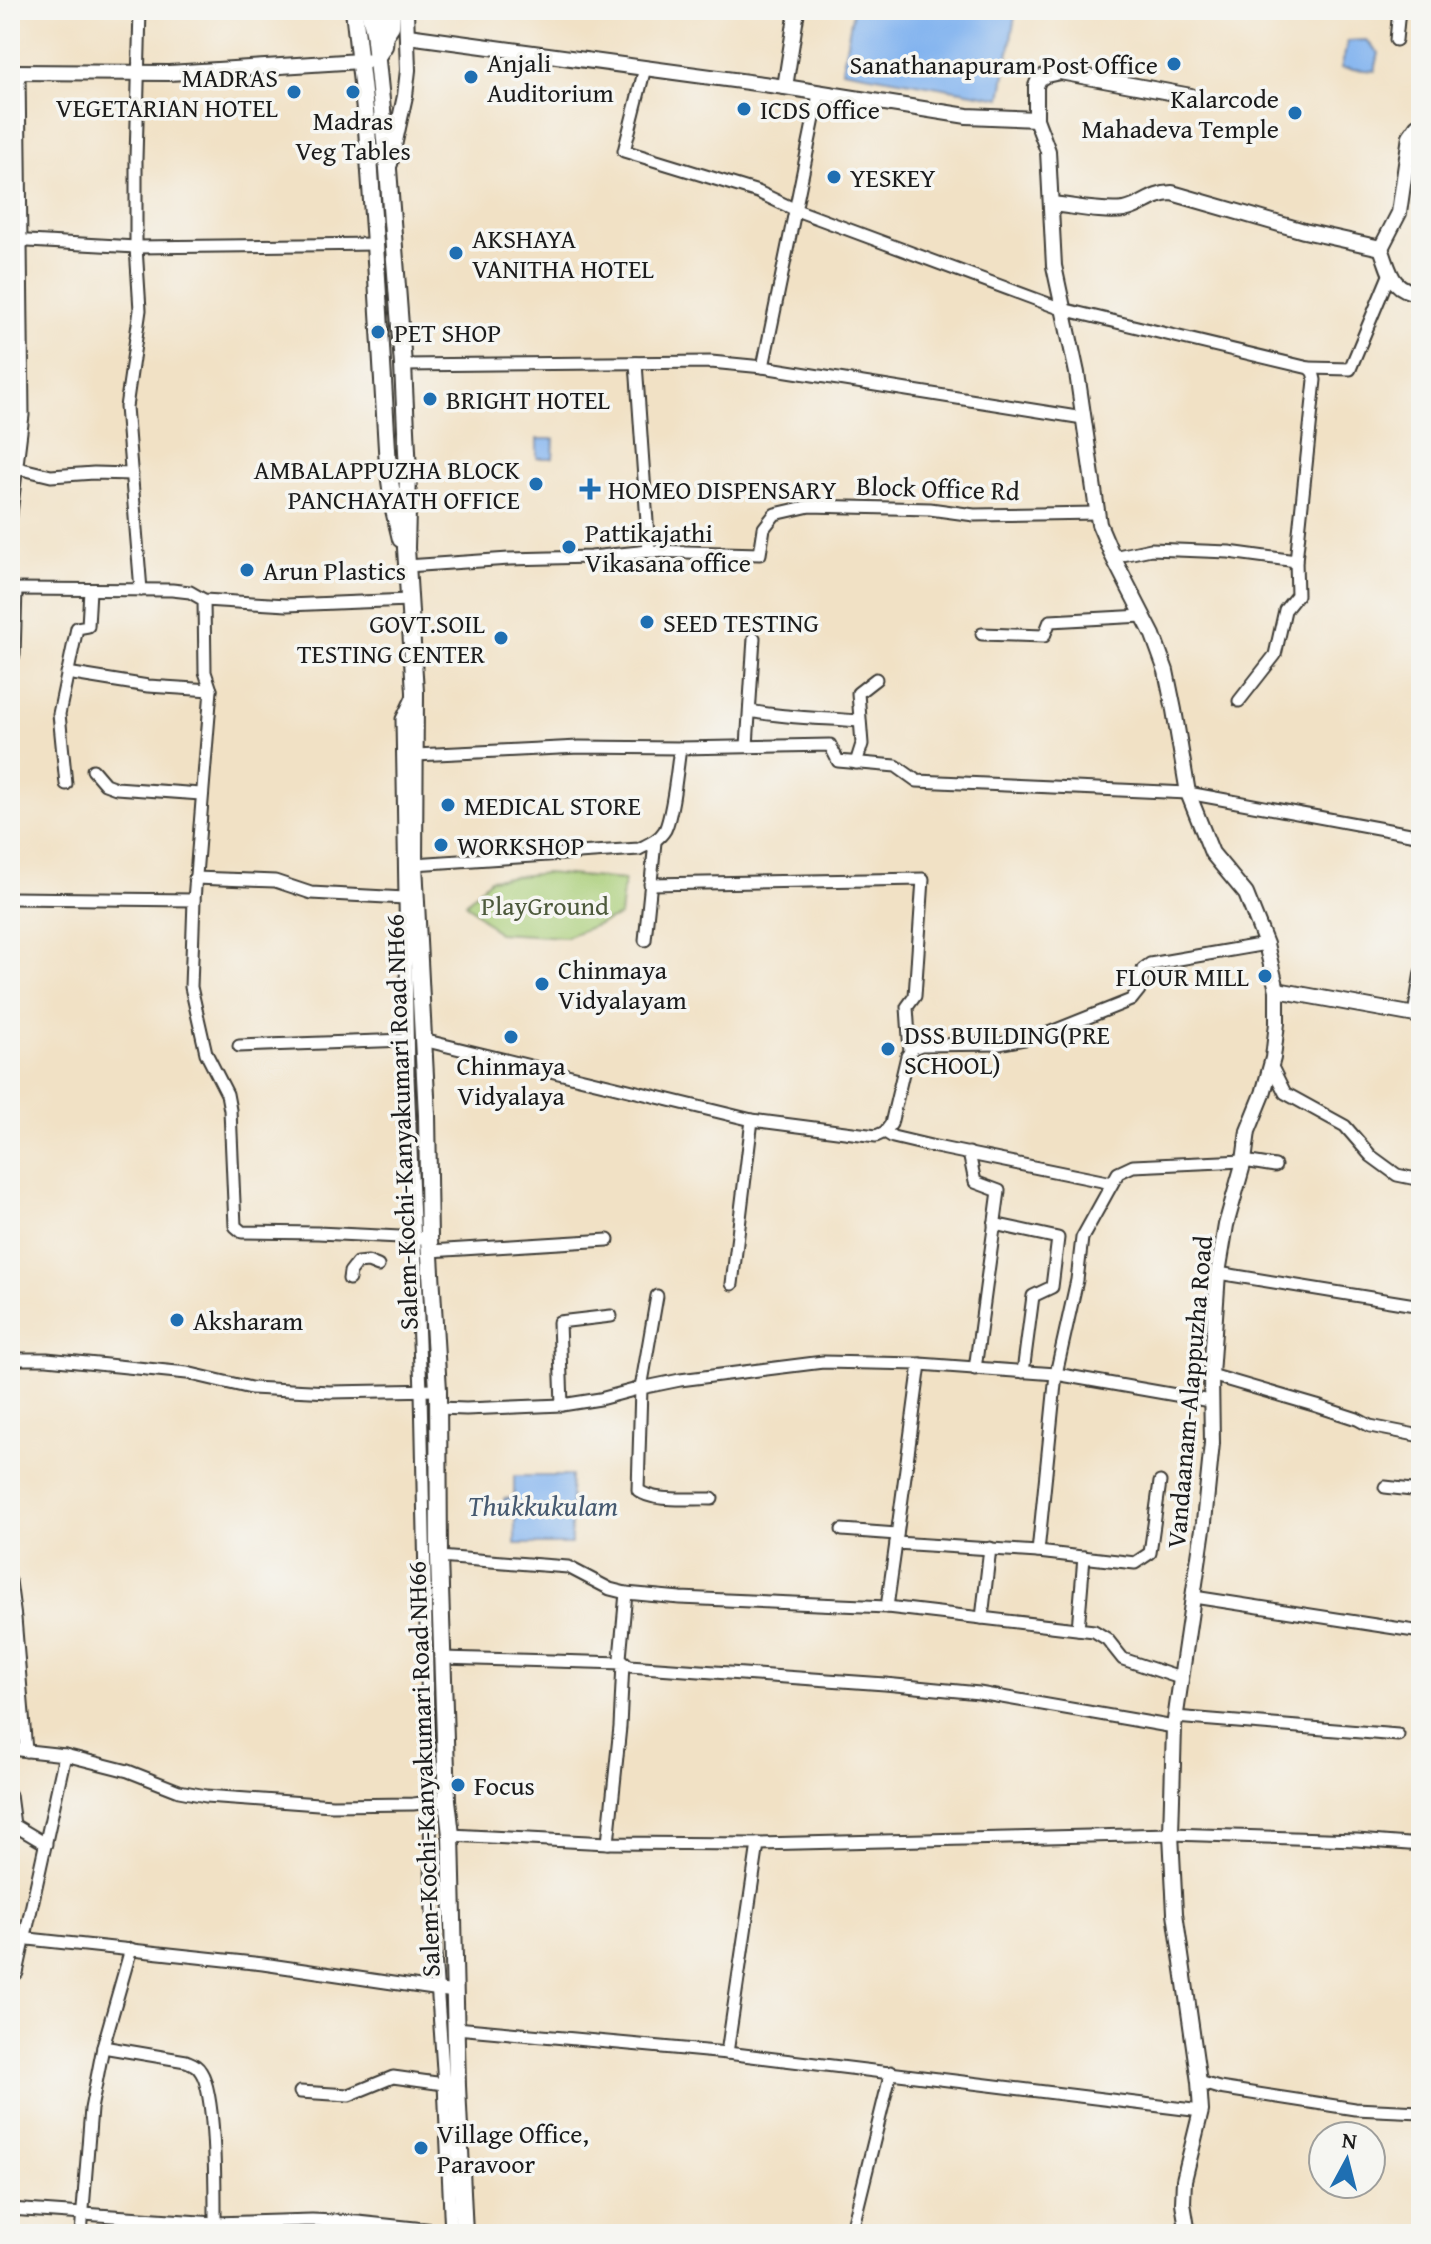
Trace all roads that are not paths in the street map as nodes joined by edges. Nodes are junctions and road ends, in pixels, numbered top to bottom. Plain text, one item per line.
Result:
1 (140, 10) edge
2 (354, 10) edge
3 (369, 10) edge
4 (379, 10) edge
5 (392, 10) edge
6 (406, 10) edge
7 (797, 10) edge
8 (1399, 10) edge
9 (386, 35) junction
10 (408, 36) junction
11 (1396, 40) dead end
12 (359, 60) junction
13 (376, 60) junction
14 (645, 68) junction
15 (14, 72) edge
16 (137, 72) junction
17 (785, 87) junction
18 (819, 94) junction
19 (1191, 96) dead end
20 (1036, 119) junction
21 (1421, 126) edge
22 (388, 169) junction
23 (1052, 204) junction
24 (796, 210) junction
25 (15, 240) edge
26 (375, 244) junction
27 (136, 247) junction
28 (1381, 248) junction
29 (1390, 273) junction
30 (1421, 294) edge
31 (1062, 309) junction
32 (636, 363) junction
33 (403, 365) junction
34 (763, 367) junction
35 (1309, 368) junction
36 (1083, 418) junction
37 (18, 468) junction
38 (132, 474) junction
39 (1097, 513) junction
40 (10, 522) edge
41 (649, 551) junction
42 (1113, 557) junction
43 (1296, 561) junction
44 (406, 563) junction
45 (13, 589) edge
46 (90, 590) junction
47 (141, 590) junction
48 (204, 600) junction
49 (409, 600) junction
50 (1143, 616) junction
51 (982, 634) dead end
52 (754, 638) dead end
53 (10, 661) edge
54 (67, 673) junction
55 (876, 679) dead end
56 (211, 690) junction
57 (415, 692) junction
58 (1239, 701) dead end
59 (750, 711) junction
60 (859, 721) junction
61 (747, 746) junction
62 (680, 748) junction
63 (416, 755) junction
64 (856, 763) junction
65 (93, 770) dead end
66 (66, 784) dead end
67 (1188, 793) junction
68 (201, 794) junction
69 (1421, 836) edge
70 (655, 842) junction
71 (414, 864) junction
72 (195, 878) junction
73 (650, 884) junction
74 (10, 898) edge
75 (405, 898) junction
76 (194, 900) junction
77 (645, 940) dead end
78 (1266, 944) junction
79 (1421, 972) edge
80 (1277, 990) junction
81 (1417, 1015) edge
82 (415, 1040) junction
83 (239, 1046) dead end
84 (910, 1052) junction
85 (1271, 1065) junction
86 (752, 1120) junction
87 (885, 1132) junction
88 (969, 1153) junction
89 (1244, 1161) junction
90 (1275, 1166) dead end
91 (1421, 1180) edge
92 (1112, 1183) junction
93 (994, 1224) junction
94 (608, 1240) dead end
95 (424, 1242) junction
96 (378, 1266) dead end
97 (1218, 1273) junction
98 (349, 1279) dead end
99 (732, 1284) dead end
100 (657, 1296) dead end
101 (1421, 1306) edge
102 (611, 1316) dead end
103 (10, 1359) edge
104 (920, 1364) junction
105 (975, 1369) junction
106 (1023, 1372) junction
107 (1056, 1374) junction
108 (1211, 1375) junction
109 (641, 1388) junction
110 (432, 1396) junction
111 (1210, 1401) junction
112 (562, 1405) junction
113 (1421, 1436) edge
114 (1160, 1482) dead end
115 (1385, 1487) dead end
116 (1421, 1491) edge
117 (712, 1499) dead end
118 (842, 1530) dead end
119 (897, 1538) junction
120 (990, 1548) junction
121 (1038, 1552) junction
122 (439, 1557) junction
123 (1084, 1557) junction
124 (10, 1581) edge
125 (626, 1593) junction
126 (1194, 1597) junction
127 (887, 1607) junction
128 (982, 1618) junction
129 (1078, 1629) junction
130 (1421, 1632) edge
131 (442, 1658) junction
132 (623, 1663) junction
133 (1180, 1678) junction
134 (1174, 1722) junction
135 (1398, 1735) dead end
136 (10, 1749) edge
137 (26, 1751) junction
138 (65, 1755) junction
139 (10, 1795) edge
140 (447, 1800) junction
141 (429, 1801) junction
142 (1171, 1834) junction
143 (451, 1835) junction
144 (608, 1843) junction
145 (46, 1844) junction
146 (758, 1844) junction
147 (1421, 1845) edge
148 (10, 1937) edge
149 (26, 1938) junction
150 (131, 1949) junction
151 (17, 1973) dead end
152 (446, 1991) junction
153 (456, 2028) junction
154 (103, 2047) junction
155 (727, 2053) junction
156 (891, 2072) junction
157 (1199, 2082) junction
158 (451, 2085) junction
159 (300, 2092) dead end
160 (1201, 2111) junction
161 (1421, 2112) edge
162 (10, 2209) edge
163 (81, 2214) junction
164 (215, 2223) junction
165 (81, 2234) edge
166 (458, 2234) edge
167 (472, 2234) edge
168 (851, 2234) edge
169 (1188, 2234) edge

1 - 16 street
2 - 12 highway
3 - 13 highway, Salem-Kochi-Kanyakumari Road NH66
4 - 9 main road
5 - 9 main road
6 - 10 main road
7 - 17 main road
8 - 11 street
9 - 13 main road
10 - 14 main road
10 - 22 main road
12 - 13 main road
12 - 16 main road
12 - 26 highway
13 - 22 highway, Salem-Kochi-Kanyakumari Road NH66
14 - 17 main road
14 - 24 street
15 - 16 main road
15 - 25 street
16 - 27 street
17 - 18 main road
18 - 20 main road
18 - 24 street
19 - 20 main road
20 - 23 main road, Vandaanam-Alappuzha Road
21 - 28 main road
22 - 33 highway, Salem-Kochi-Kanyakumari Road NH66
23 - 28 main road
23 - 31 main road, Vandaanam-Alappuzha Road
24 - 31 street
24 - 34 street
25 - 27 street
25 - 37 street
26 - 27 street
26 - 44 highway
27 - 38 street
28 - 29 main road
29 - 30 main road
29 - 35 street
31 - 35 street
31 - 36 main road, Vandaanam-Alappuzha Road
32 - 33 street
32 - 34 street
32 - 41 street
33 - 44 highway, Salem-Kochi-Kanyakumari Road NH66
34 - 36 street
35 - 43 street
36 - 39 main road, Vandaanam-Alappuzha Road
37 - 38 street
37 - 40 street
38 - 47 street
39 - 41 street, Block Office Rd
39 - 42 main road, Vandaanam-Alappuzha Road
41 - 44 street
42 - 43 street
42 - 50 main road, Vandaanam-Alappuzha Road
43 - 58 street
44 - 49 highway, Salem-Kochi-Kanyakumari Road NH66
45 - 46 street
45 - 53 street
46 - 47 street
46 - 54 street
47 - 48 street
48 - 49 street
48 - 56 street
49 - 57 highway, Salem-Kochi-Kanyakumari Road NH66
50 - 51 street
50 - 67 main road, Vandaanam-Alappuzha Road
52 - 59 street
54 - 56 street
54 - 66 street
55 - 60 street
56 - 68 street
57 - 63 highway, Salem-Kochi-Kanyakumari Road NH66
57 - 75 street
59 - 60 street
59 - 61 street
60 - 64 street
61 - 62 street
61 - 64 street
62 - 63 street
62 - 70 street
63 - 71 highway, Salem-Kochi-Kanyakumari Road NH66
64 - 67 street
65 - 68 street
67 - 69 street
67 - 78 main road, Vandaanam-Alappuzha Road
68 - 72 street
70 - 71 street
70 - 73 street
71 - 82 highway, Salem-Kochi-Kanyakumari Road NH66
72 - 75 street
72 - 76 street
73 - 77 street
73 - 84 street
74 - 76 street
75 - 82 street
76 - 95 street
78 - 80 main road, Vandaanam-Alappuzha Road
78 - 84 street
79 - 81 street
80 - 81 main road
80 - 85 main road, Vandaanam-Alappuzha Road
82 - 83 street
82 - 86 street
82 - 95 highway, Salem-Kochi-Kanyakumari Road NH66
84 - 87 street
85 - 89 main road, Vandaanam-Alappuzha Road
85 - 91 street
86 - 87 street
86 - 99 street
87 - 88 street
88 - 92 street
88 - 93 street
89 - 90 street
89 - 92 street
89 - 97 main road, Vandaanam-Alappuzha Road
92 - 107 street
93 - 105 street
93 - 106 street
94 - 95 street
95 - 110 highway, Salem-Kochi-Kanyakumari Road NH66
96 - 98 street
97 - 101 street
97 - 108 main road, Vandaanam-Alappuzha Road
100 - 109 street
102 - 112 street
103 - 110 street
104 - 105 street
104 - 109 street
104 - 119 street
105 - 106 street
106 - 107 street
107 - 111 street
107 - 121 street
108 - 111 main road, Vandaanam-Alappuzha Road
108 - 113 street
109 - 112 street
109 - 117 street
110 - 112 street
110 - 122 highway, Salem-Kochi-Kanyakumari Road NH66
110 - 141 street
111 - 126 main road, Vandaanam-Alappuzha Road
114 - 123 street
115 - 116 street
118 - 119 street
119 - 120 street
119 - 127 street
120 - 121 street
120 - 128 street
121 - 123 street
122 - 125 street
122 - 131 highway, Salem-Kochi-Kanyakumari Road NH66
123 - 129 street
124 - 137 street
125 - 127 street
125 - 132 street
126 - 130 street
126 - 133 main road, Vandaanam-Alappuzha Road
127 - 128 street
128 - 129 street
129 - 133 street
131 - 132 street
131 - 140 highway, Salem-Kochi-Kanyakumari Road NH66
132 - 134 street
132 - 144 street
133 - 134 main road, Vandaanam-Alappuzha Road
134 - 135 street
134 - 142 main road, Vandaanam-Alappuzha Road
136 - 137 street
137 - 138 street
138 - 141 street
138 - 145 street
139 - 145 street
140 - 141 street
140 - 143 highway, Salem-Kochi-Kanyakumari Road NH66
141 - 152 street
142 - 146 street
142 - 147 street
142 - 157 main road, Vandaanam-Alappuzha Road
143 - 144 street
143 - 152 highway, Salem-Kochi-Kanyakumari Road NH66
144 - 146 street
145 - 149 street
146 - 155 street
148 - 149 street
149 - 150 street
149 - 151 street
150 - 152 street
150 - 154 street
152 - 153 highway, Salem-Kochi-Kanyakumari Road NH66
152 - 158 street
153 - 155 street
153 - 158 highway, Salem-Kochi-Kanyakumari Road NH66
154 - 163 street
154 - 164 street
155 - 156 street
156 - 160 street
156 - 168 street
157 - 160 main road, Vandaanam-Alappuzha Road
157 - 161 street
158 - 159 street
158 - 166 highway, Salem-Kochi-Kanyakumari Road NH66
160 - 169 main road, Vandaanam-Alappuzha Road
162 - 163 street
163 - 164 street
163 - 165 street
164 - 166 street
166 - 167 street

